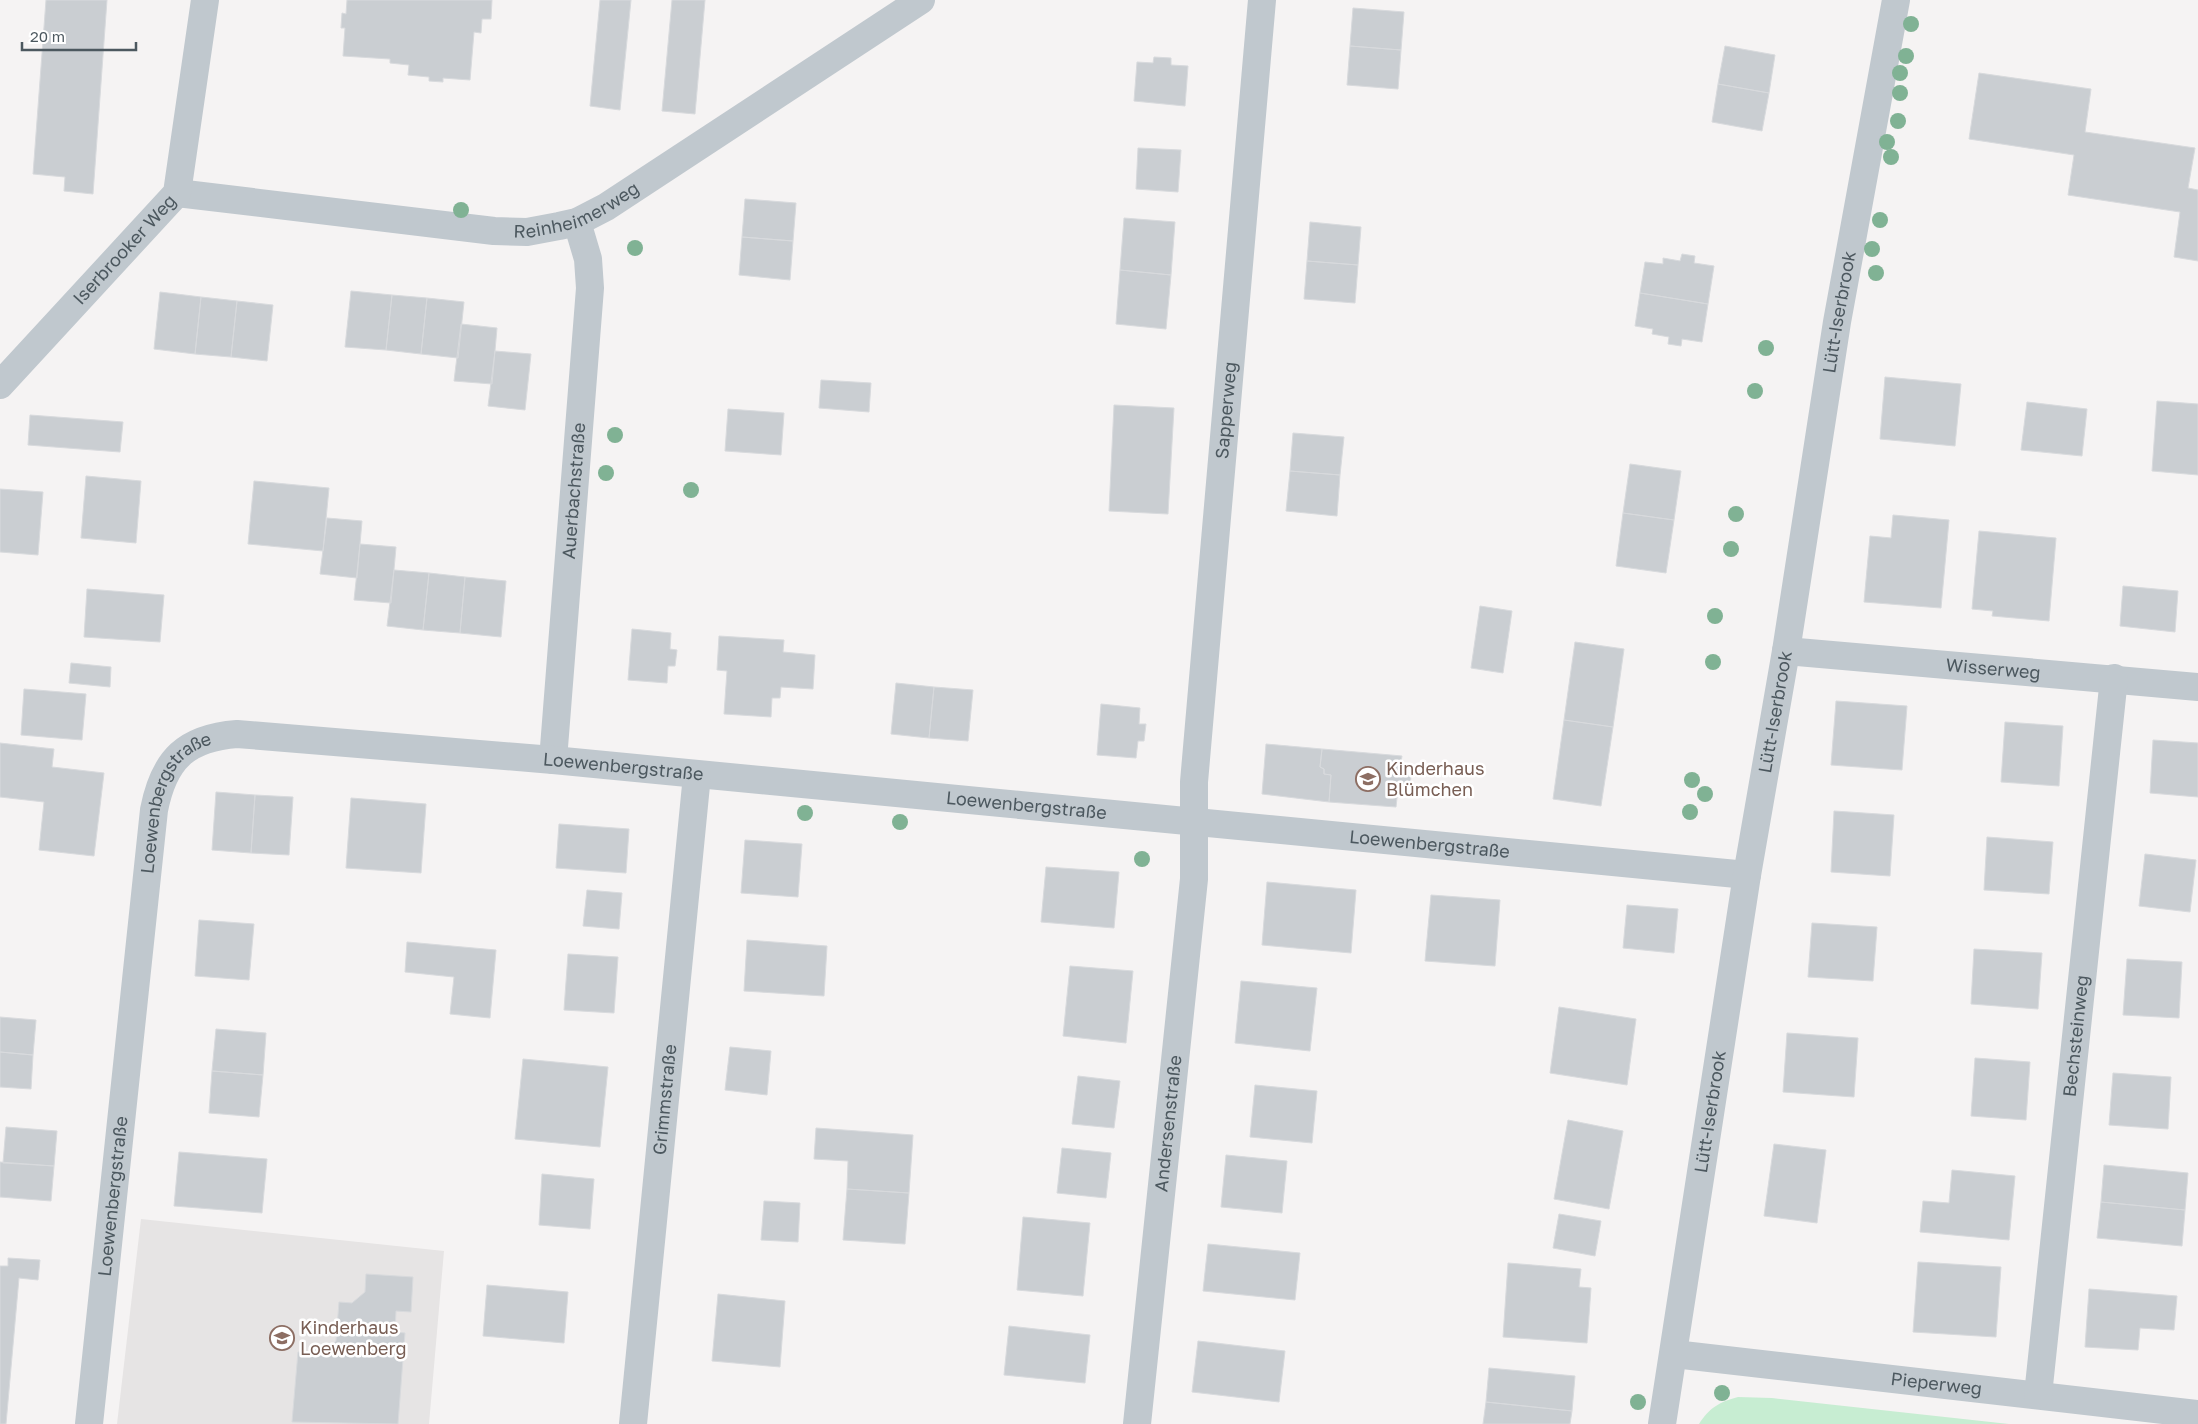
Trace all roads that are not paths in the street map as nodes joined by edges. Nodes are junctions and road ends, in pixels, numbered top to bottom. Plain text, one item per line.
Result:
1 (205, 0) edge
2 (921, 0) edge
3 (1262, 0) edge
4 (1896, 0) edge
5 (177, 193) junction
6 (577, 222) junction
7 (0, 385) edge
8 (1786, 650) junction
9 (2114, 678) junction
10 (2198, 687) edge
11 (553, 760) junction
12 (696, 775) junction
13 (1194, 821) junction
14 (1747, 874) junction
15 (1674, 1354) junction
16 (2038, 1394) junction
17 (2198, 1414) edge
18 (89, 1424) edge
19 (633, 1424) edge
20 (1137, 1424) edge
21 (1662, 1424) edge

1 - 5 street, Iserbrooker Weg
2 - 6 street, Reinheimerweg
3 - 13 street, Sapperweg
4 - 8 street, Lütt-Iserbrook
5 - 6 street, Reinheimerweg
5 - 7 street, Iserbrooker Weg
6 - 11 street, Auerbachstraße
8 - 9 street, Wisserweg
8 - 14 street, Lütt-Iserbrook
9 - 10 street, Wisserweg
9 - 16 street, Bechsteinweg
11 - 12 street, Loewenbergstraße
11 - 18 street, Loewenbergstraße
12 - 13 street, Loewenbergstraße
12 - 19 street, Grimmstraße
13 - 14 street, Loewenbergstraße
13 - 20 street, Andersenstraße
14 - 15 street, Lütt-Iserbrook
15 - 16 street, Pieperweg
15 - 21 street, Lütt-Iserbrook
16 - 17 street, Pieperweg

